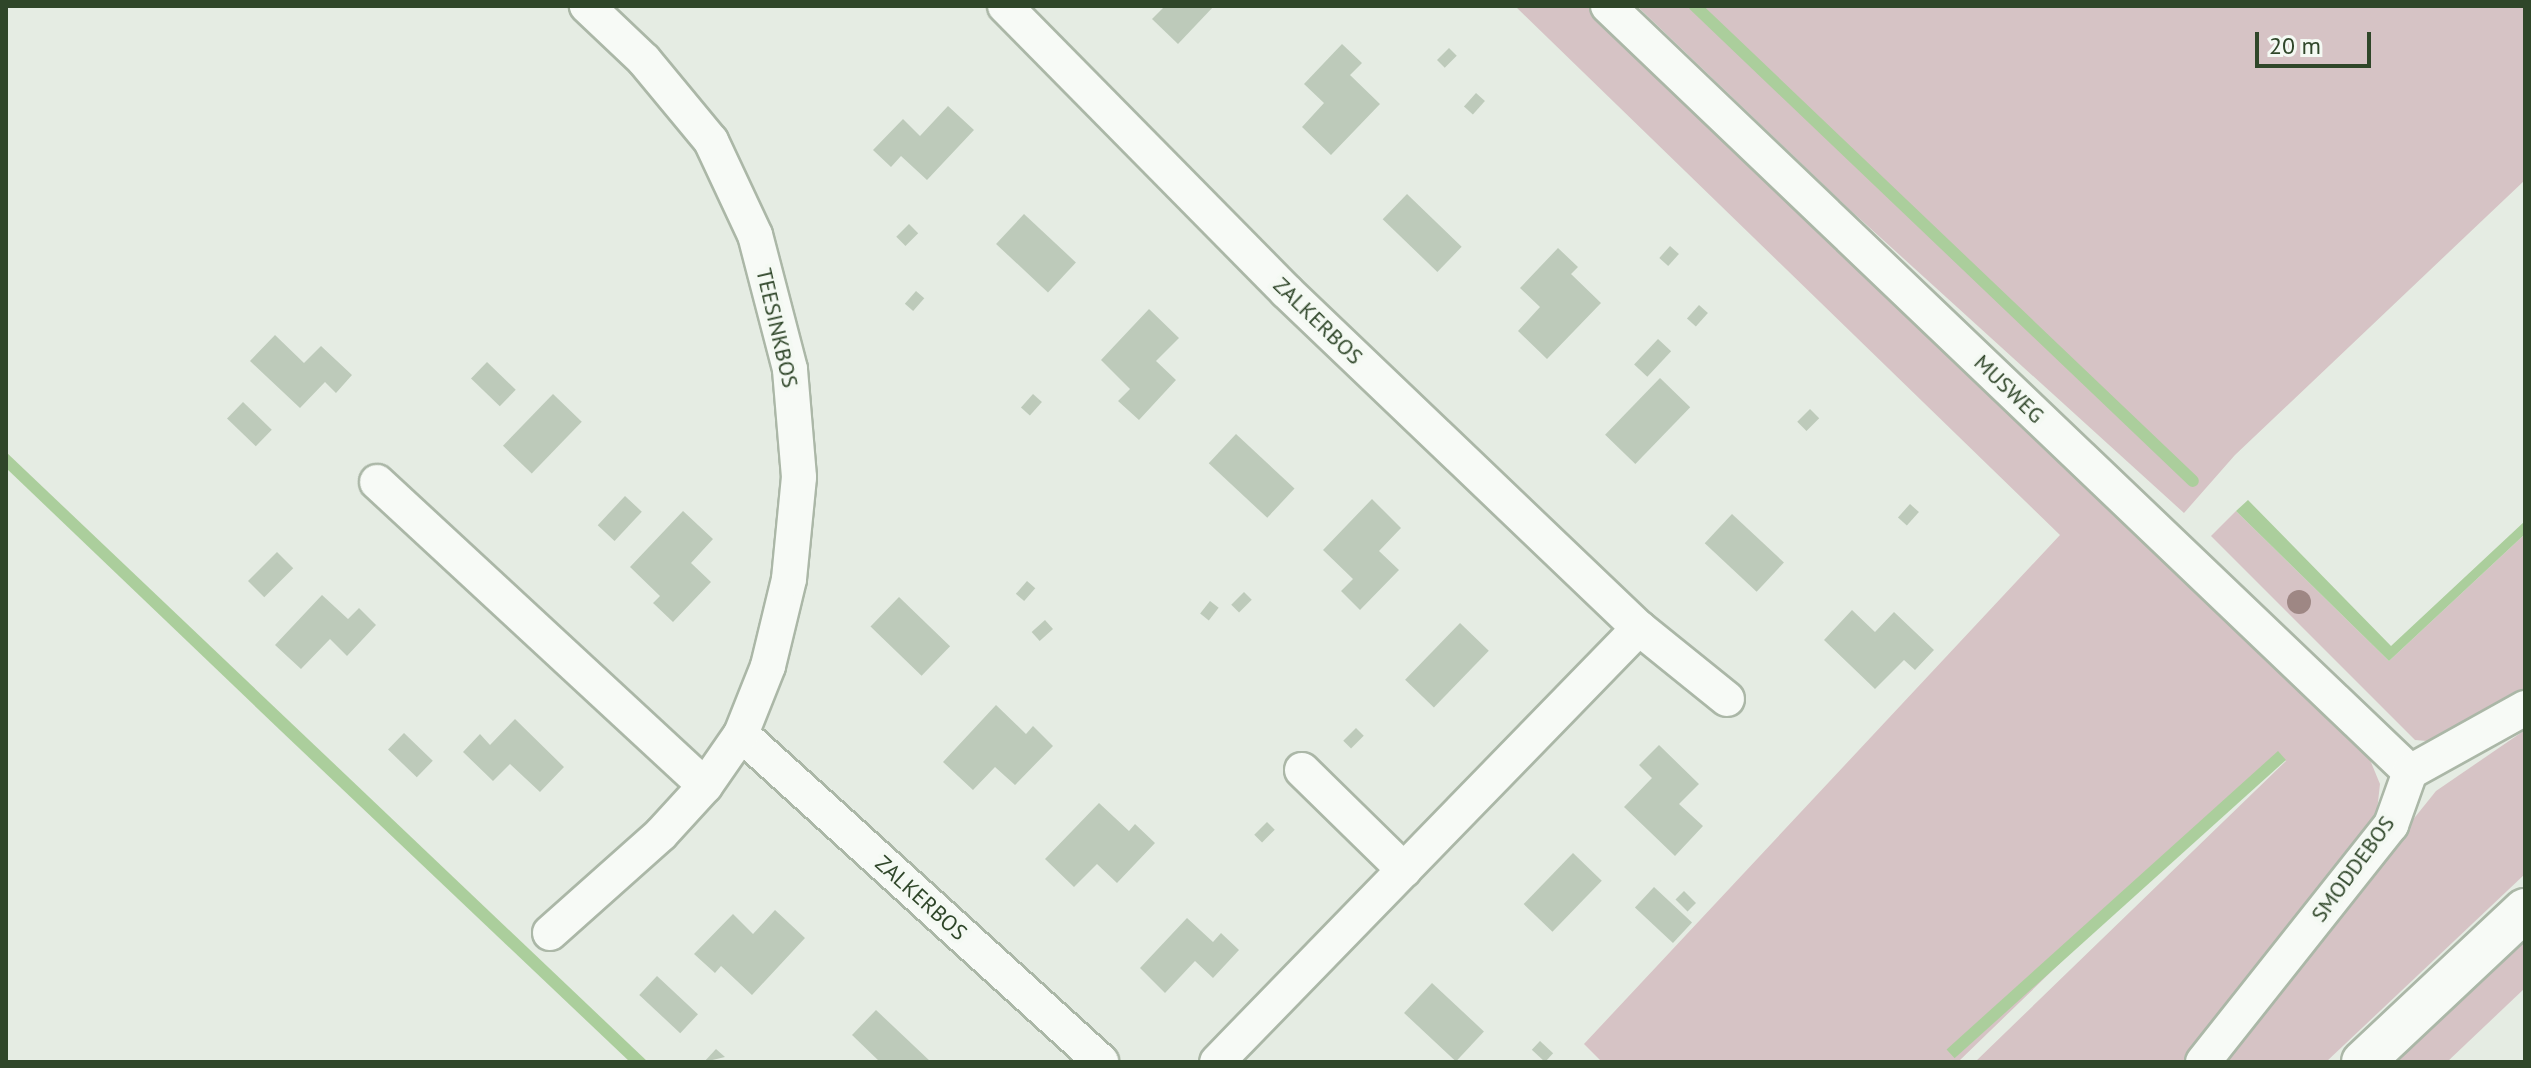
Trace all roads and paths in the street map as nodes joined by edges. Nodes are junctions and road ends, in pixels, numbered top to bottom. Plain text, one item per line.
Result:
1 (587, 6) edge
2 (1005, 6) edge
3 (1608, 6) edge
4 (377, 482) dead end
5 (1639, 628) junction
6 (1727, 699) dead end
7 (2525, 708) edge
8 (741, 734) junction
9 (1302, 770) dead end
10 (2410, 772) junction
11 (705, 786) junction
12 (1404, 870) junction
13 (2525, 910) edge
14 (550, 933) dead end
15 (1101, 1062) edge
16 (1217, 1062) edge
17 (2203, 1062) edge
18 (2363, 1062) edge

1 - 8 street, TEESINKBOS
2 - 5 street, ZALKERBOS
3 - 10 street, MUSWEG
4 - 11 street
5 - 6 street, ZALKERBOS
5 - 12 street
7 - 10 street
8 - 11 street, TEESINKBOS
8 - 15 street, ZALKERBOS
9 - 12 street
10 - 17 street, SMODDEBOS
11 - 14 street, TEESINKBOS
12 - 16 street
13 - 18 street

